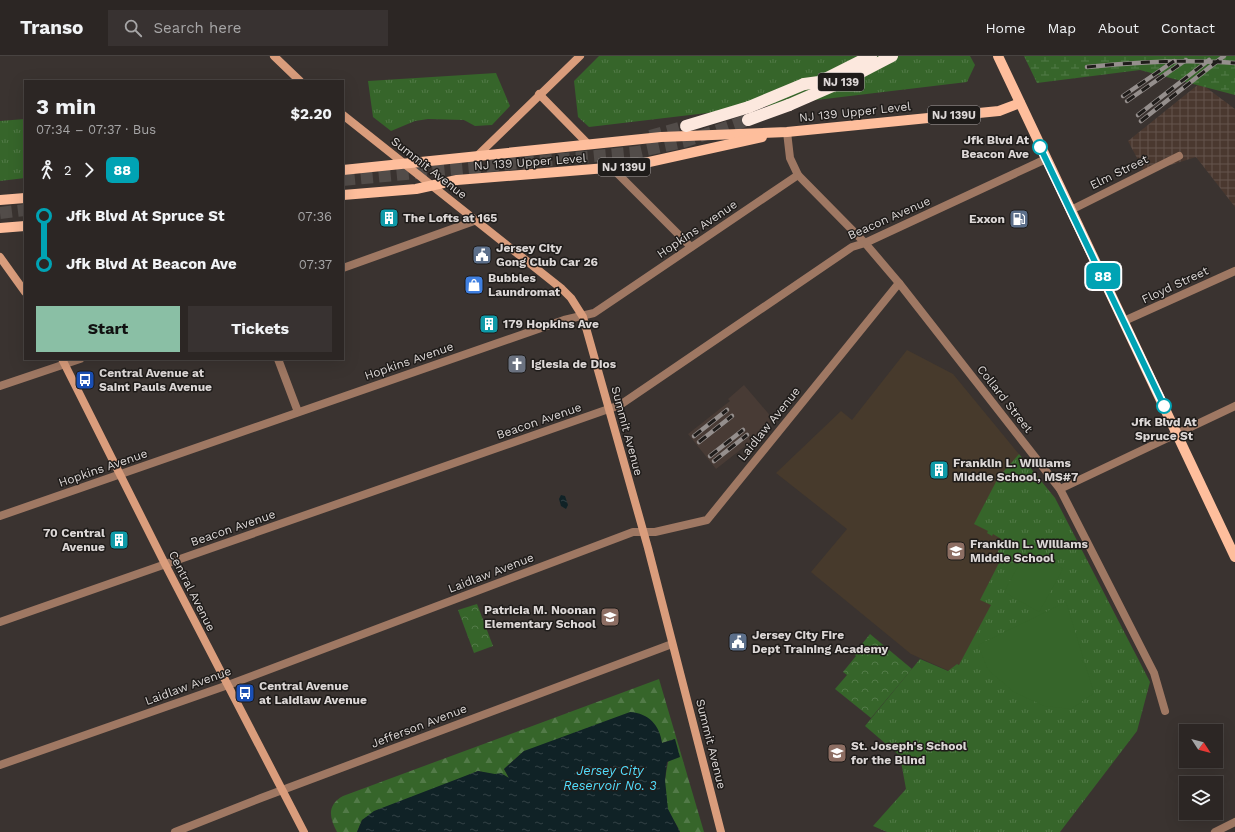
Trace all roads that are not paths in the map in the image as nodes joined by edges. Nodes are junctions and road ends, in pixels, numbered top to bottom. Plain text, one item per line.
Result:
1 (274, 56) edge
2 (580, 56) edge
3 (859, 56) edge
4 (871, 56) edge
5 (892, 56) edge
6 (998, 56) edge
7 (299, 80) edge
8 (804, 84) junction
9 (539, 94) junction
10 (1020, 103) junction
11 (344, 116) edge
12 (748, 120) tunnel mouth
13 (686, 126) tunnel mouth
14 (788, 132) junction
15 (588, 145) junction
16 (477, 156) junction
17 (1179, 156) dead end
18 (1046, 159) junction
19 (403, 162) junction
20 (613, 169) junction
21 (344, 170) edge
22 (798, 175) junction
23 (434, 186) junction
24 (344, 195) edge
25 (24, 198) edge
26 (0, 200) edge
27 (1071, 210) junction
28 (477, 220) junction
29 (24, 226) edge
30 (0, 228) edge
31 (865, 243) junction
32 (692, 247) junction
33 (0, 257) edge
34 (344, 268) edge
35 (1235, 271) edge
36 (899, 283) junction
37 (24, 291) edge
38 (583, 317) junction
39 (1124, 321) junction
40 (74, 360) edge
41 (278, 360) edge
42 (63, 362) edge
43 (0, 386) edge
44 (1235, 406) edge
45 (609, 409) junction
46 (298, 412) junction
47 (1177, 433) junction
48 (121, 475) junction
49 (1060, 489) junction
50 (0, 516) edge
51 (643, 532) junction
52 (1232, 545) edge
53 (1235, 557) edge
54 (165, 564) junction
55 (0, 622) edge
56 (672, 644) junction
57 (228, 685) junction
58 (1165, 711) dead end
59 (0, 765) edge
60 (282, 790) junction
61 (1235, 822) edge
62 (175, 832) edge
63 (304, 832) edge
64 (721, 832) edge
65 (1215, 832) edge

1 - 7 street
2 - 9 street
3 - 8 highway, NJ 139
4 - 8 highway
5 - 12 highway, NJ 139, bridge
6 - 10 main road
8 - 13 highway, NJ 139, bridge
9 - 15 street
9 - 16 street
10 - 14 main road, NJ 139 Upper Level / NJ 139U
10 - 18 main road
11 - 19 street, Summit Avenue
14 - 15 main road, NJ 139 Upper Level / NJ 139U
14 - 20 main road, NJ 139 Upper Level / NJ 139U
14 - 22 street, Collard Street
15 - 16 main road, NJ 139 Upper Level / NJ 139U
16 - 19 main road, NJ 139 Upper Level / NJ 139U
17 - 27 street, Elm Street
18 - 27 main road
18 - 31 street, Beacon Avenue
19 - 21 main road, NJ 139 Upper Level / NJ 139U
19 - 23 street, Summit Avenue
20 - 23 main road, NJ 139 Upper Level / NJ 139U
20 - 32 street
22 - 31 street, Collard Street
22 - 32 street, Hopkins Avenue
23 - 24 main road, NJ 139 Upper Level / NJ 139U
23 - 28 street, Summit Avenue
25 - 26 main road
27 - 39 main road
28 - 34 street
28 - 38 street, Summit Avenue
29 - 30 main road
31 - 36 street, Collard Street
31 - 45 street, Beacon Avenue
32 - 38 street, Hopkins Avenue
33 - 37 street
35 - 39 street, Floyd Street
36 - 49 street, Collard Street
36 - 51 street, Laidlaw Avenue
38 - 45 street, Summit Avenue
38 - 46 street, Hopkins Avenue
39 - 47 main road
40 - 42 street
41 - 46 street
42 - 43 street
42 - 48 street, Central Avenue
44 - 47 street
45 - 51 street, Summit Avenue
45 - 54 street, Beacon Avenue
46 - 48 street, Hopkins Avenue
47 - 49 street
47 - 52 main road
48 - 50 street, Hopkins Avenue
48 - 54 street, Central Avenue
49 - 58 street, Collard Street
51 - 56 street, Summit Avenue
51 - 57 street, Laidlaw Avenue
52 - 53 main road
54 - 55 street, Beacon Avenue
54 - 57 street, Central Avenue
56 - 60 street, Jefferson Avenue
56 - 64 street, Summit Avenue
57 - 59 street, Laidlaw Avenue
57 - 60 street, Central Avenue
60 - 62 street, Jefferson Avenue
60 - 63 street, Central Avenue
61 - 65 street

